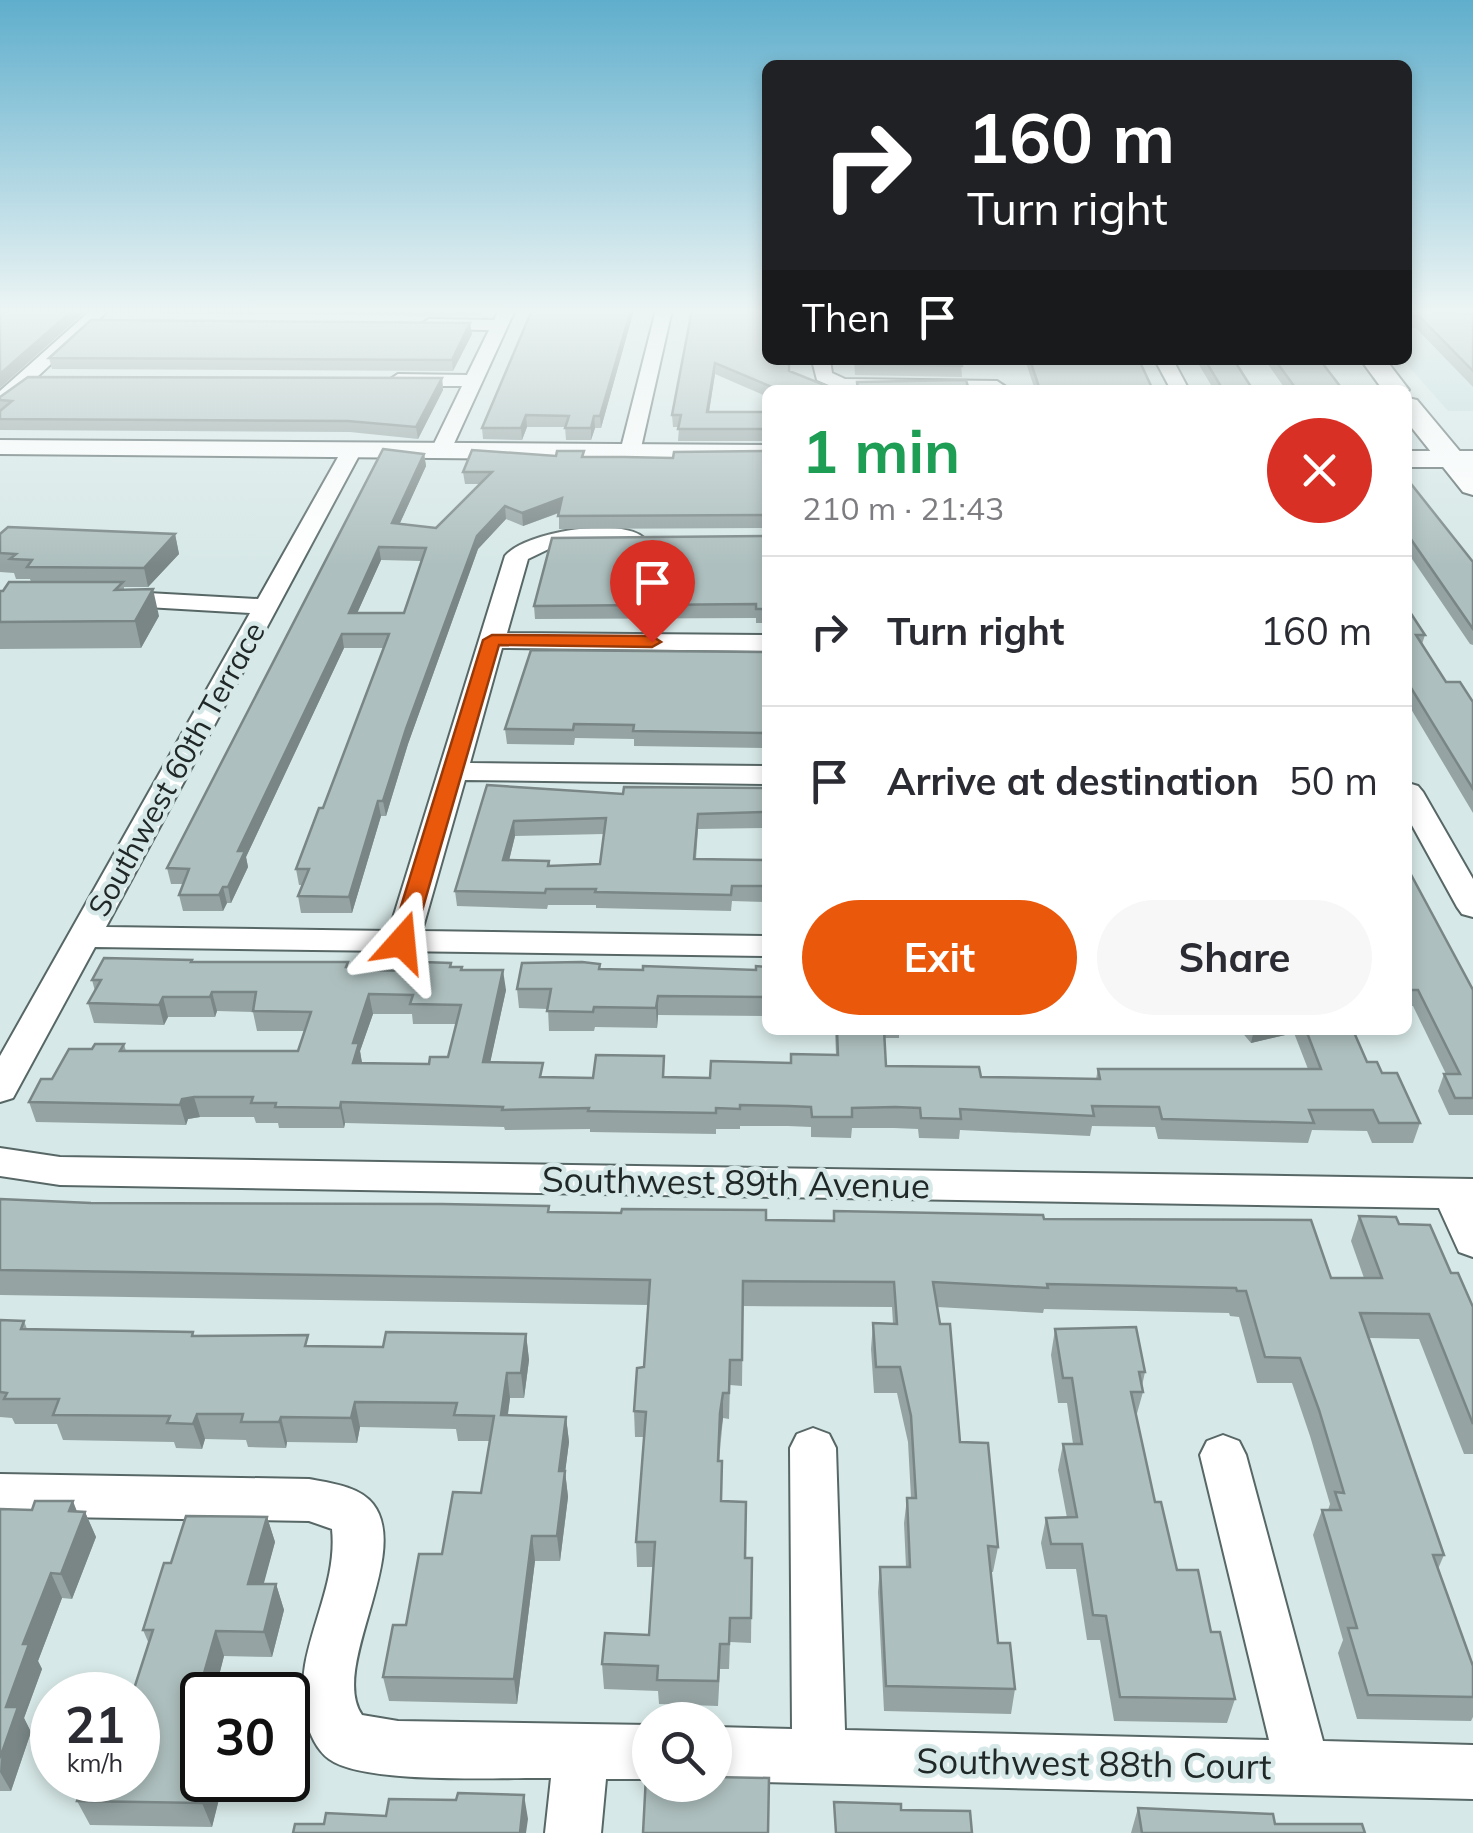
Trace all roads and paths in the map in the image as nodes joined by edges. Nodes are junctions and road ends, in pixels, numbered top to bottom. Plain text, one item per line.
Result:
1 (466, 396) edge
2 (644, 396) edge
3 (1412, 415) edge
4 (0, 447) edge
5 (352, 450) junction
6 (441, 450) junction
7 (630, 452) junction
8 (762, 453) edge
9 (1431, 456) edge
10 (1467, 497) edge
11 (658, 538) edge
12 (273, 596) junction
13 (91, 598) edge
14 (492, 640) junction
15 (762, 643) edge
16 (454, 772) junction
17 (762, 775) edge
18 (1412, 799) edge
19 (1473, 907) edge
20 (83, 937) junction
21 (402, 942) junction
22 (762, 946) edge
23 (0, 1088) edge
24 (0, 1162) edge
25 (1463, 1194) edge
26 (1473, 1241) edge
27 (813, 1448) dead end
28 (1223, 1455) dead end
29 (0, 1495) edge
30 (582, 1750) junction
31 (632, 1751) edge
32 (732, 1754) edge
33 (820, 1756) junction
34 (1303, 1768) junction
35 (1473, 1772) edge
36 (573, 1833) edge

1 - 6 street
2 - 7 street
3 - 9 main road
4 - 5 street
5 - 6 street
5 - 12 street, Southwest 60th Terrace
6 - 7 street
7 - 8 street
9 - 10 main road
11 - 14 street
12 - 13 street
12 - 20 street, Southwest 60th Terrace
14 - 15 street
14 - 16 street
16 - 17 street
16 - 21 street
18 - 19 street
20 - 21 street
20 - 23 street, Southwest 60th Terrace
21 - 22 street
24 - 25 street, Southwest 89th Avenue
25 - 26 street
27 - 33 street
28 - 34 street
29 - 30 street
30 - 31 street
30 - 36 street
32 - 33 street, Southwest 88th Court
33 - 34 street, Southwest 88th Court
34 - 35 street, Southwest 88th Court

